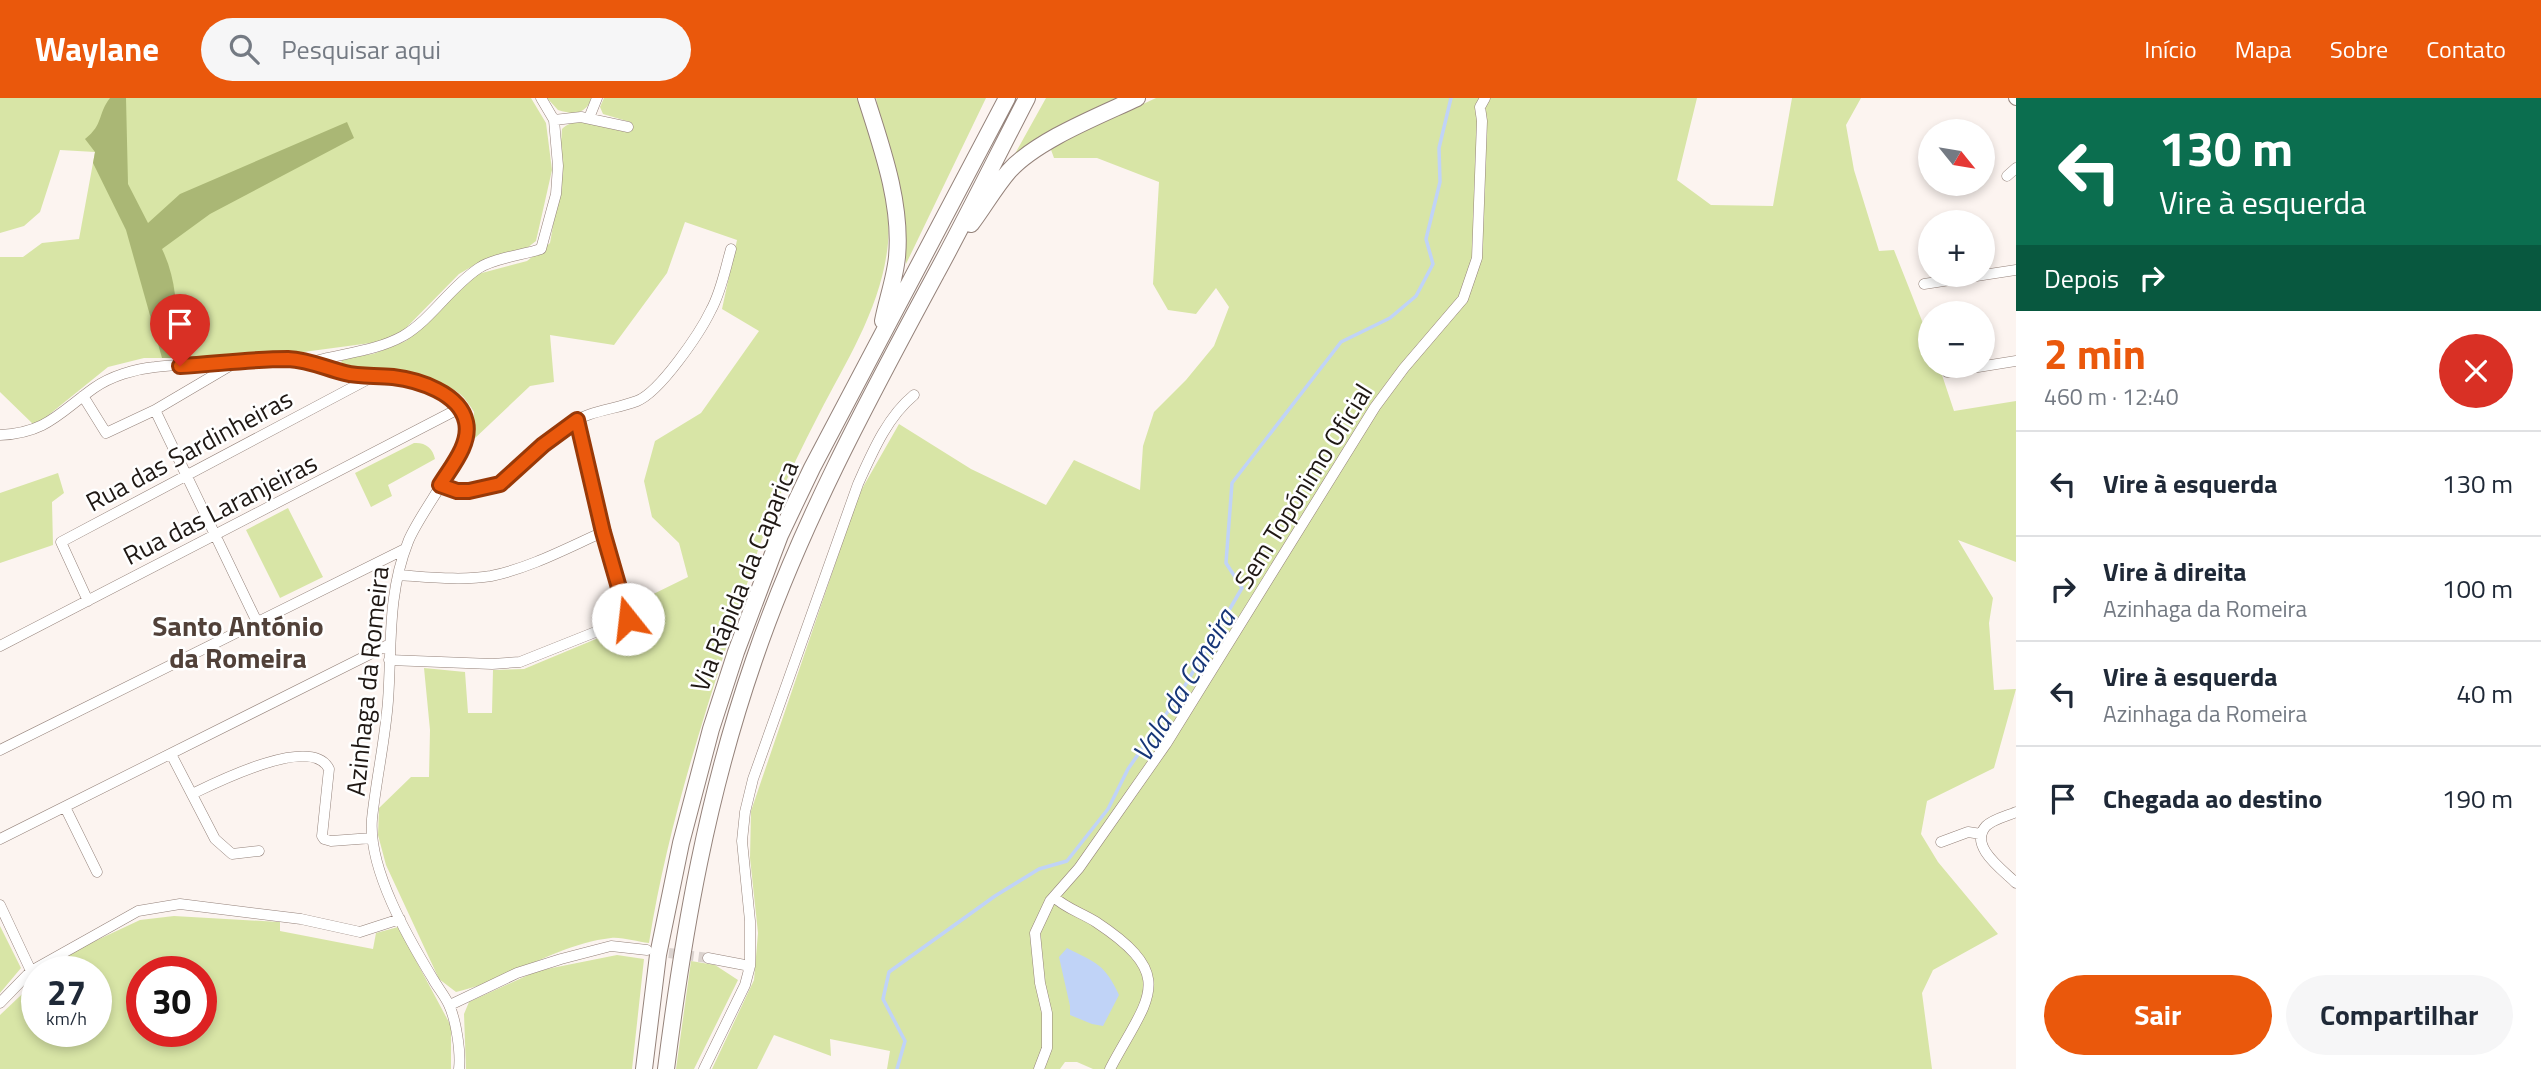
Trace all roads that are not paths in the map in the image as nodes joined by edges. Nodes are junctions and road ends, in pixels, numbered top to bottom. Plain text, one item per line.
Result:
1 (541, 98) edge
2 (597, 98) edge
3 (866, 98) edge
4 (1007, 98) edge
5 (1027, 98) edge
6 (1137, 98) edge
7 (1485, 98) edge
8 (589, 118) junction
9 (554, 120) junction
10 (628, 127) dead end
11 (2016, 168) edge
12 (2007, 176) dead end
13 (731, 249) dead end
14 (939, 268) junction
15 (2016, 270) edge
16 (1995, 273) edge
17 (879, 338) junction
18 (2016, 361) edge
19 (313, 362) junction
20 (234, 363) junction
21 (1995, 364) edge
22 (374, 376) junction
23 (914, 395) dead end
24 (83, 396) junction
25 (460, 408) junction
26 (155, 410) junction
27 (577, 420) junction
28 (0, 435) edge
29 (187, 475) junction
30 (440, 485) junction
31 (603, 532) junction
32 (215, 535) junction
33 (405, 549) junction
34 (398, 575) junction
35 (88, 601) junction
36 (257, 622) junction
37 (1, 643) edge
38 (388, 645) junction
39 (389, 660) junction
40 (0, 750) edge
41 (171, 754) junction
42 (192, 794) junction
43 (65, 807) junction
44 (2016, 812) edge
45 (1982, 834) junction
46 (372, 838) junction
47 (0, 839) edge
48 (1941, 842) dead end
49 (259, 851) dead end
50 (97, 872) dead end
51 (2016, 883) edge
52 (1054, 897) junction
53 (0, 905) edge
54 (400, 919) junction
55 (647, 950) tunnel mouth
56 (24, 956) edge
57 (58, 956) edge
58 (708, 958) tunnel mouth
59 (750, 966) junction
60 (21, 981) edge
61 (0, 1003) edge
62 (450, 1005) junction
63 (459, 1069) edge
64 (644, 1069) edge
65 (666, 1069) edge
66 (704, 1069) edge
67 (1039, 1069) edge
68 (1110, 1069) edge

1 - 9 street
2 - 8 street
3 - 17 highway
4 - 17 highway, Via Rápida da Caparica
5 - 14 highway, Via Rápida da Caparica
6 - 14 highway
7 - 52 street, Sem Topónimo Oficial
8 - 9 street
8 - 10 street
9 - 19 street
11 - 12 street
13 - 27 street
14 - 65 highway, Via Rápida da Caparica
15 - 16 street
17 - 64 highway, Via Rápida da Caparica
18 - 21 street
19 - 20 street
19 - 22 street
20 - 24 street
20 - 26 street
22 - 25 street
22 - 29 street, Rua das Sardinheiras
23 - 59 street
24 - 26 street
24 - 28 street
25 - 30 street, Azinhaga da Romeira
25 - 32 street, Rua das Laranjeiras
26 - 29 street
27 - 30 street
27 - 31 street
29 - 32 street
29 - 35 street, Rua das Sardinheiras
30 - 33 street, Azinhaga da Romeira
31 - 34 street
31 - 39 street
32 - 35 street, Rua das Laranjeiras
32 - 36 street
33 - 34 street, Azinhaga da Romeira
33 - 36 street
34 - 38 street, Azinhaga da Romeira
35 - 37 street, Rua das Laranjeiras
36 - 40 street
38 - 39 street, Azinhaga da Romeira
38 - 41 street
39 - 46 street, Azinhaga da Romeira
41 - 42 street
41 - 43 street
42 - 46 street
42 - 49 street
43 - 47 street
43 - 50 street
44 - 45 street
45 - 48 street
45 - 51 street
46 - 54 street, Azinhaga da Romeira
52 - 67 street, Sem Topónimo Oficial
52 - 68 street
53 - 56 street
54 - 57 street
54 - 62 street, Azinhaga da Romeira
55 - 62 street
58 - 59 street
59 - 66 street
60 - 61 street
62 - 63 street, Azinhaga da Romeira

